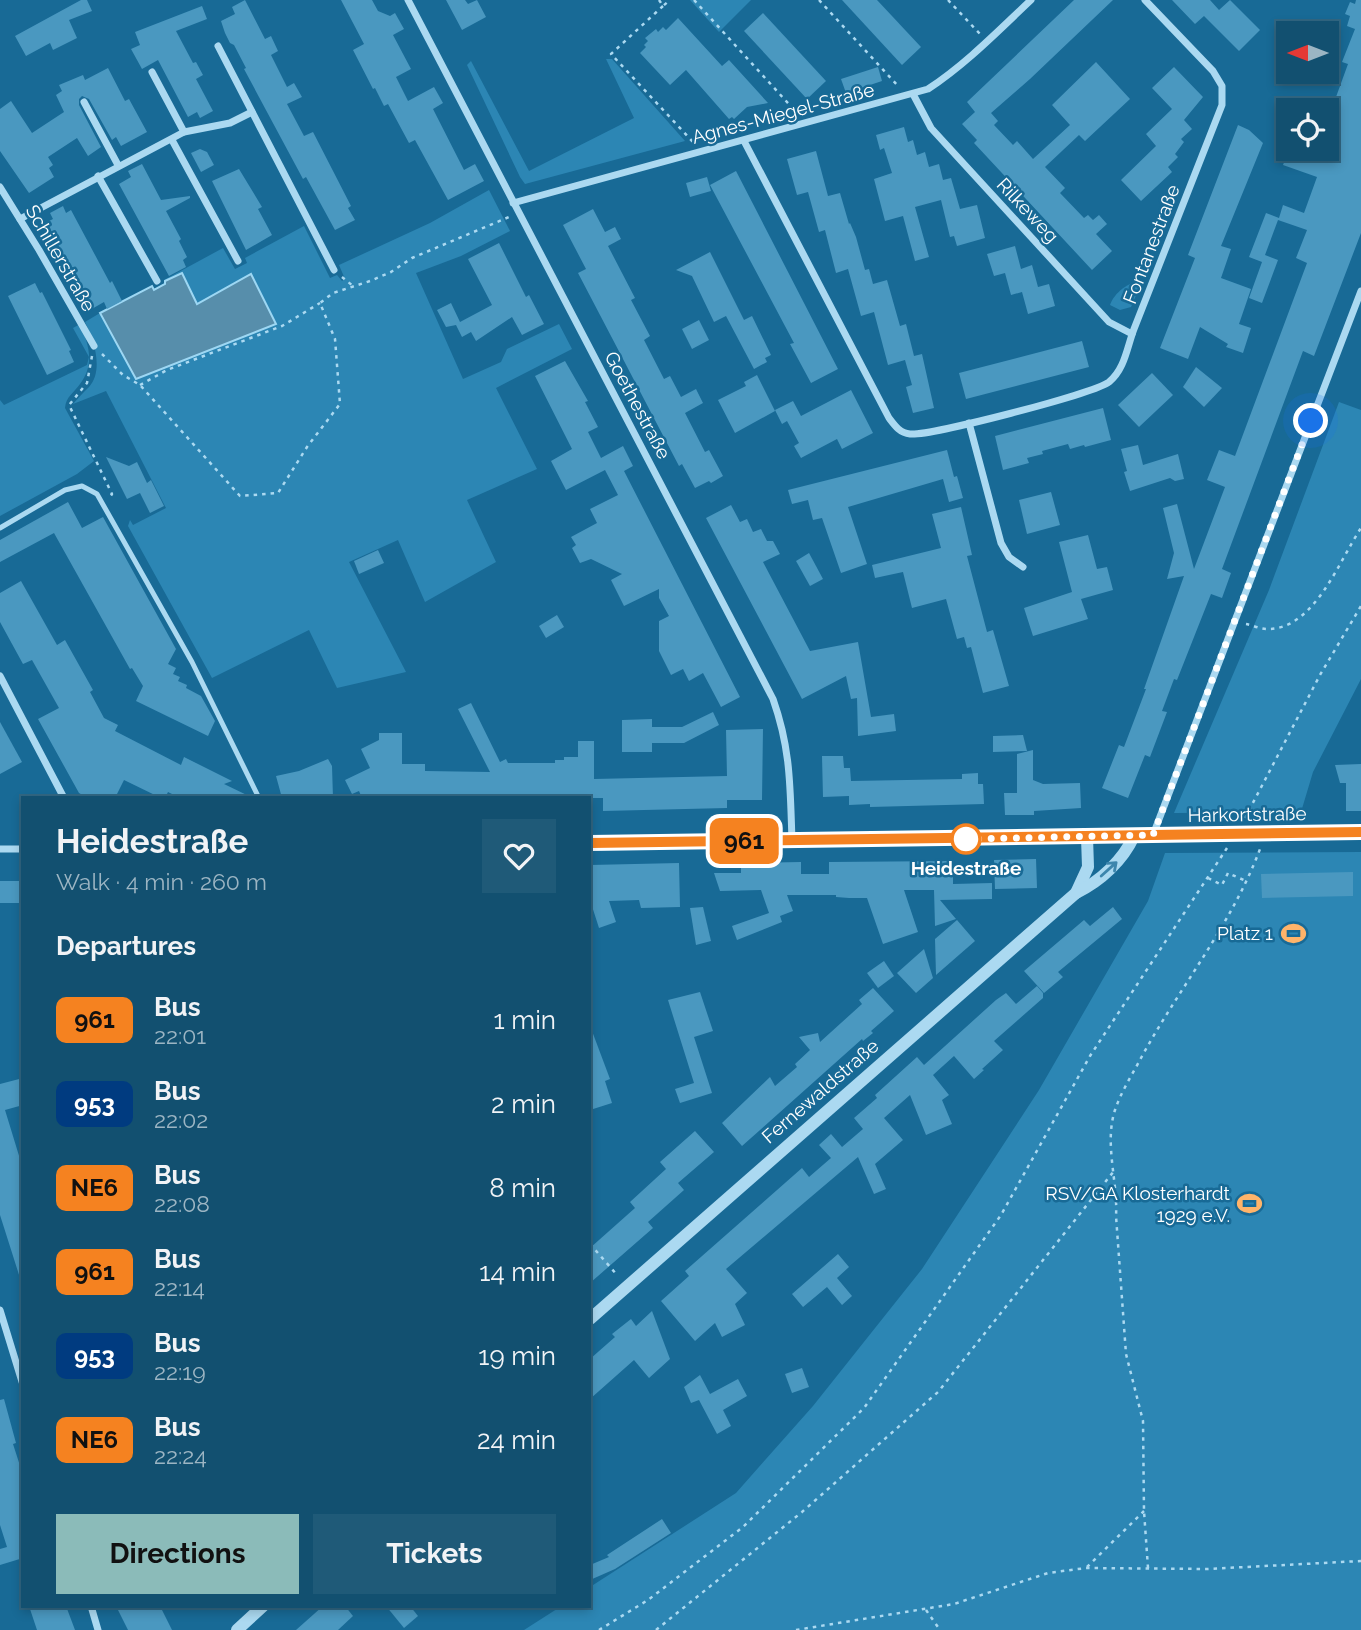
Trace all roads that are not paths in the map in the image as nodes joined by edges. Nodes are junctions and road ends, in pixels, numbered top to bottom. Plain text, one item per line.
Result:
1 (408, 0) edge
2 (1031, 0) edge
3 (1145, 0) edge
4 (218, 46) dead end
5 (152, 72) dead end
6 (910, 95) junction
7 (84, 102) dead end
8 (252, 112) junction
9 (184, 132) junction
10 (172, 140) junction
11 (744, 141) junction
12 (118, 165) junction
13 (98, 176) junction
14 (0, 187) edge
15 (513, 203) junction
16 (20, 219) junction
17 (238, 261) dead end
18 (334, 270) dead end
19 (157, 281) dead end
20 (1361, 291) edge
21 (1132, 334) junction
22 (93, 346) road end
23 (969, 423) junction
24 (0, 528) edge
25 (1023, 567) dead end
26 (0, 676) edge
27 (63, 796) edge
28 (258, 796) edge
29 (1361, 832) edge
30 (1153, 835) junction
31 (1087, 836) junction
32 (1134, 836) junction
33 (792, 840) junction
34 (591, 843) edge
35 (0, 849) edge
36 (21, 849) edge
37 (1076, 893) junction
38 (0, 1310) edge
39 (591, 1318) edge
40 (21, 1378) edge
41 (92, 1608) edge
42 (261, 1608) edge
43 (98, 1630) edge
44 (237, 1630) edge

1 - 15 street, Goethestraße
2 - 6 street, Agnes-Miegel-Straße
3 - 21 street, Fontanestraße
4 - 8 street
5 - 9 street
6 - 11 street, Agnes-Miegel-Straße
6 - 21 street, Rilkeweg
7 - 12 street
8 - 9 street
8 - 18 street
9 - 10 street
10 - 12 street
10 - 17 street
11 - 15 street, Agnes-Miegel-Straße
11 - 23 street, Fontanestraße
12 - 13 street
13 - 16 street
13 - 19 street
14 - 16 street, Schillerstraße
15 - 33 street, Goethestraße
16 - 22 street, Schillerstraße
20 - 30 street
21 - 23 street, Fontanestraße
23 - 25 street
24 - 28 lane
26 - 27 street
29 - 30 street, Harkortstraße
30 - 32 street, Harkortstraße
31 - 32 street
31 - 33 street
31 - 37 street, Fernewaldstraße
37 -> 32 street, Fernewaldstraße
33 - 34 street
35 - 36 street
37 - 39 street, Fernewaldstraße
38 - 40 street
41 - 43 street
42 - 44 street

